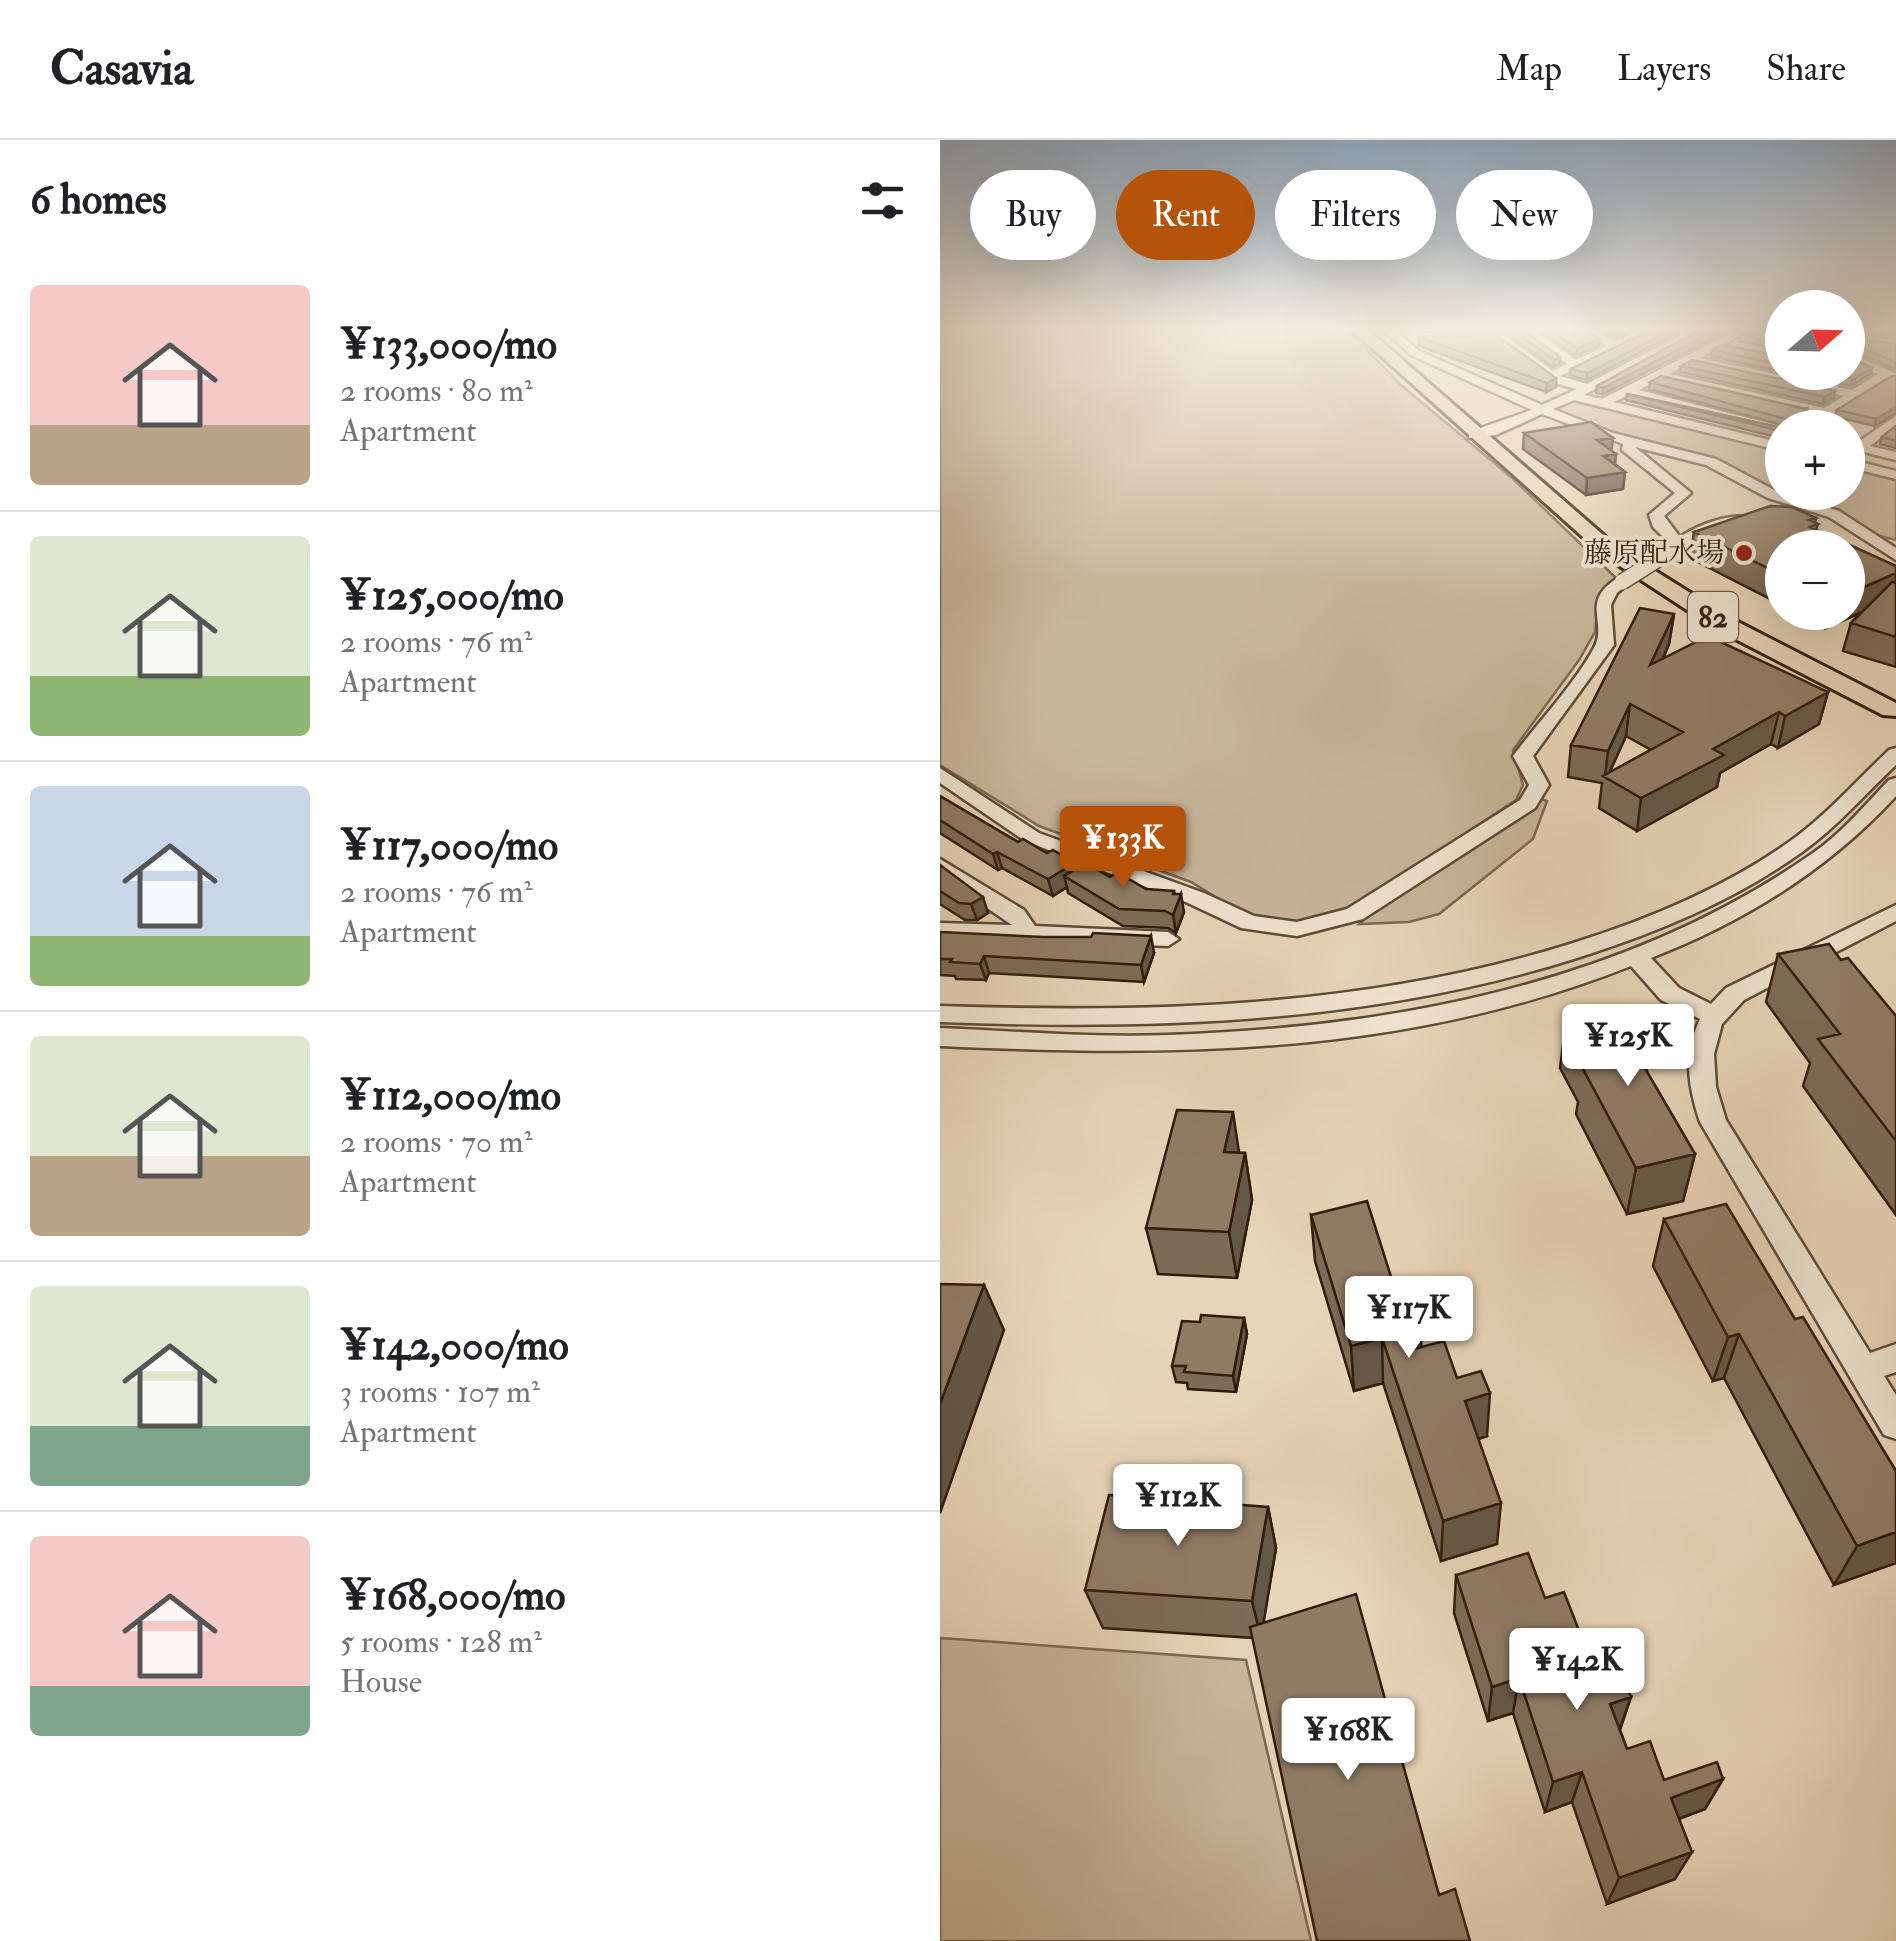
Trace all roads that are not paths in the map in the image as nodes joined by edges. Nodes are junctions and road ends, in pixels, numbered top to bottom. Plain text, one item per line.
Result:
1 (1457, 413) edge
2 (1460, 413) edge
3 (1530, 413) edge
4 (1555, 413) edge
5 (1645, 413) edge
6 (1720, 413) edge
7 (1765, 424) edge
8 (1893, 425) edge
9 (1482, 434) junction
10 (1632, 442) junction
11 (1765, 443) edge
12 (1896, 456) edge
13 (1865, 467) edge
14 (1896, 475) edge
15 (1555, 498) junction
16 (1777, 522) edge
17 (1805, 524) edge
18 (1852, 528) junction
19 (1673, 550) junction
20 (1896, 555) edge
21 (1892, 704) edge
22 (1896, 754) edge
23 (940, 774) edge
24 (1896, 784) edge
25 (940, 866) edge
26 (1896, 912) edge
27 (940, 930) edge
28 (1029, 934) junction
29 (1168, 939) dead end
30 (1814, 955) junction
31 (1634, 956) junction
32 (1837, 976) edge
33 (940, 1014) edge
34 (1713, 1015) junction
35 (940, 1036) edge
36 (1896, 1358) edge
37 (1863, 1369) junction
38 (1896, 1424) edge

1 - 9 main road
2 - 9 main road
3 - 9 street
4 - 10 street
5 - 11 street
6 - 7 street
8 - 12 street
9 - 15 main road
10 - 18 street
10 - 19 street
13 - 14 street
15 - 21 main road
15 - 21 main road
16 - 19 street
17 - 18 street
18 - 20 street
19 - 23 street, bridge
22 - 33 street
24 - 31 street
25 - 28 street
26 - 30 street
27 - 28 street
28 - 29 street
30 - 32 street
30 - 34 street
31 - 34 street
31 - 35 street
34 - 37 street
36 - 37 street
37 - 38 street

